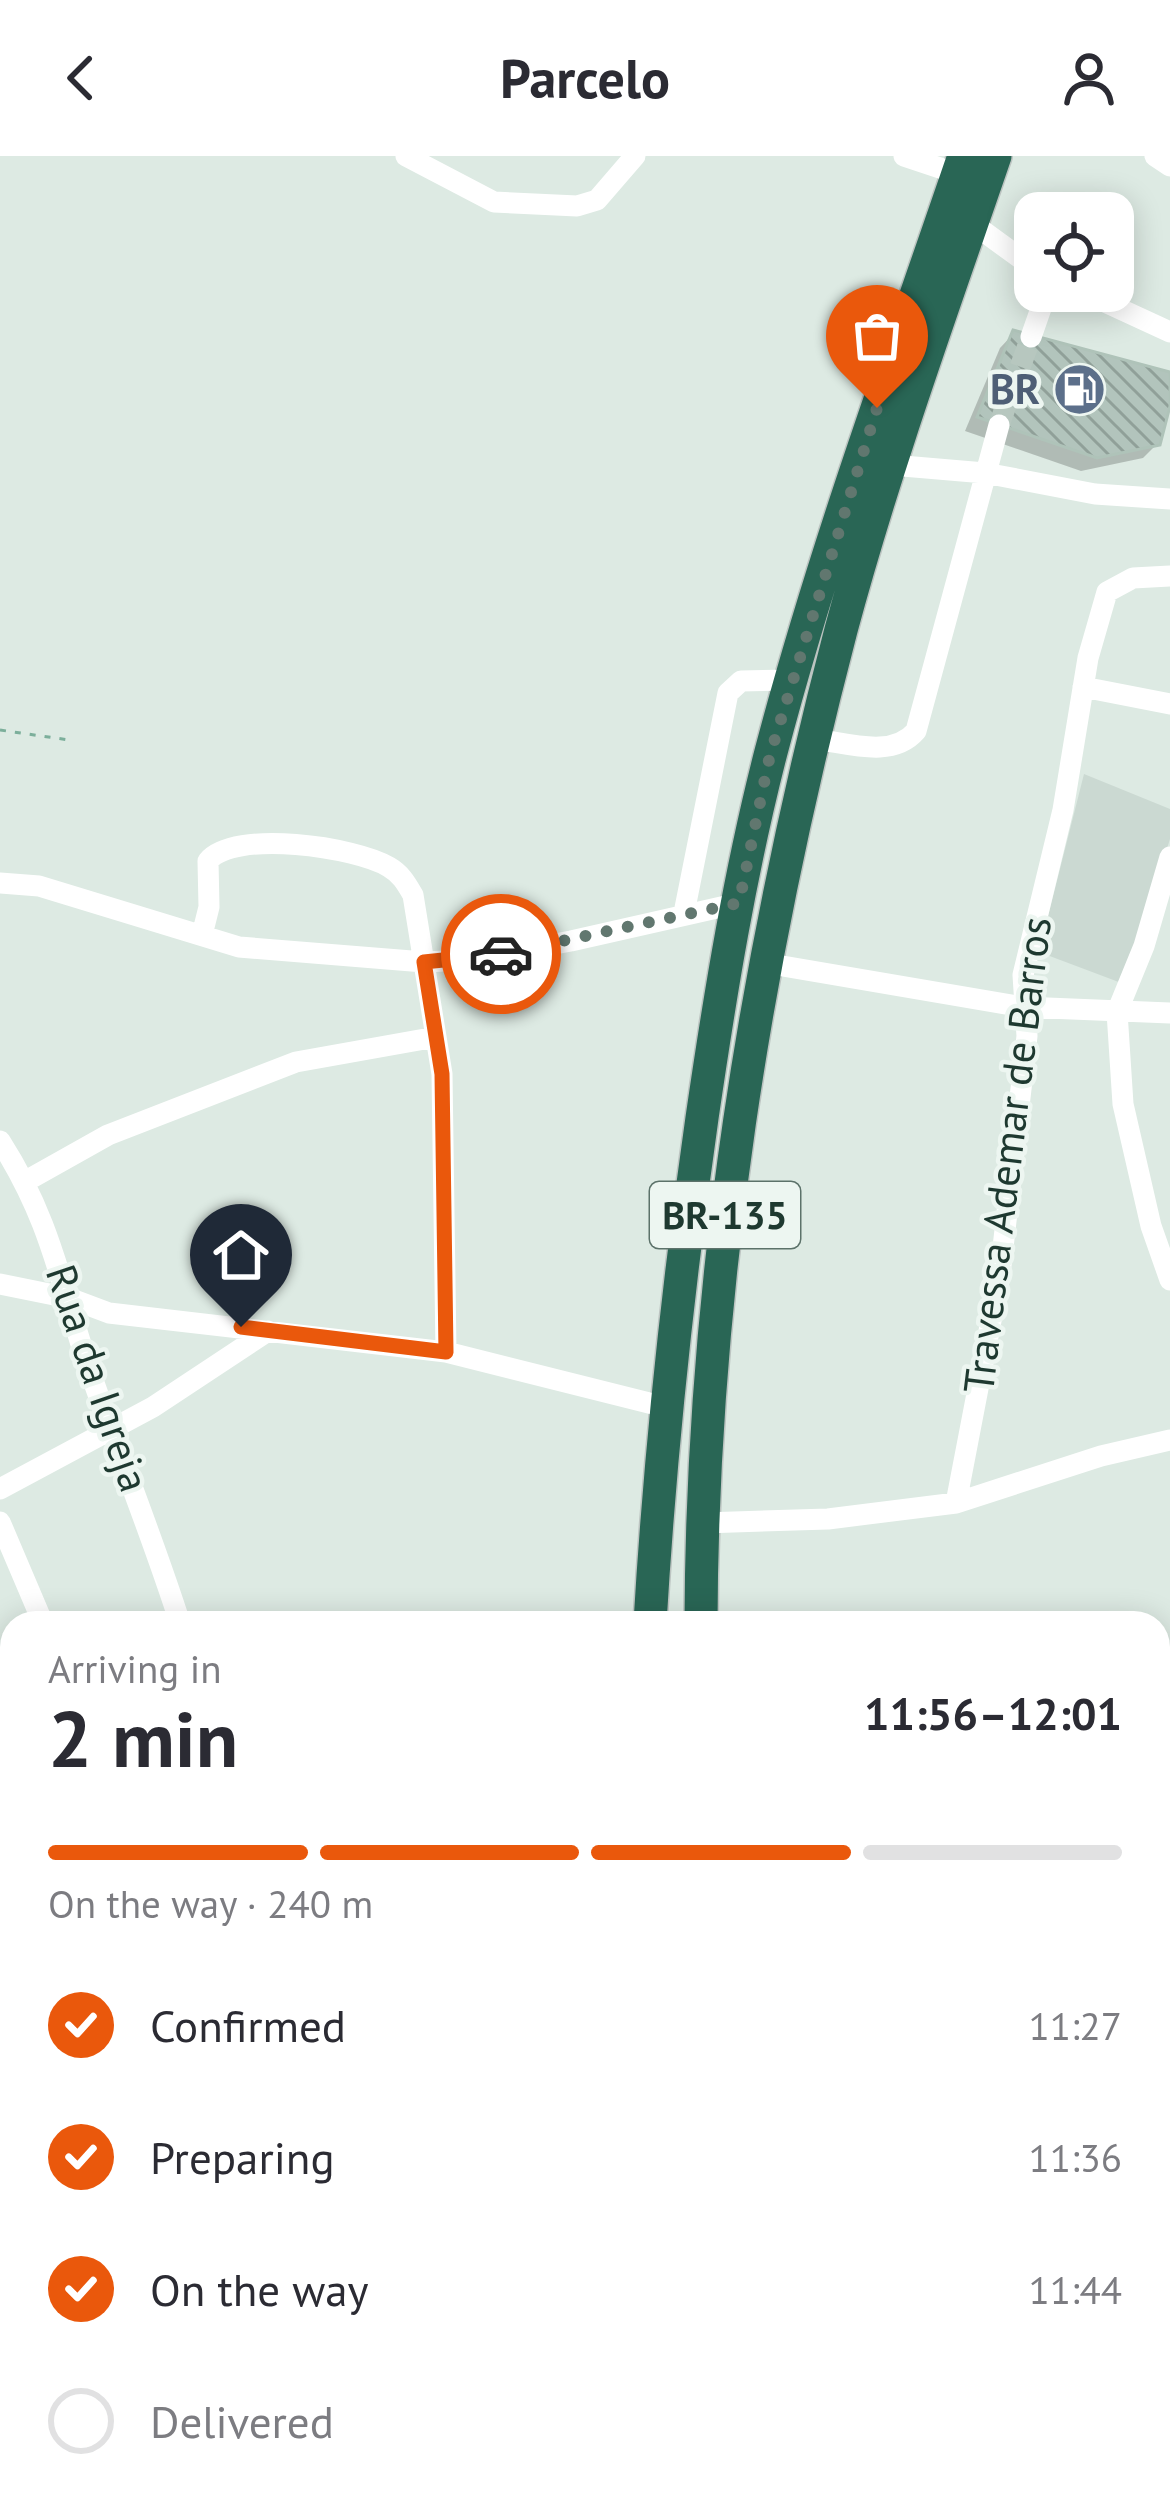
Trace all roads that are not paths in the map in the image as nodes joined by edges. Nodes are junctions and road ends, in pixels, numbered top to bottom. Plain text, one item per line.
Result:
1 (406, 156) edge
2 (635, 156) edge
3 (904, 156) edge
4 (995, 156) edge
5 (1155, 156) edge
6 (961, 165) edge
7 (1170, 166) edge
8 (972, 223) junction
9 (1014, 254) edge
10 (1040, 312) edge
11 (1127, 312) edge
12 (1170, 332) edge
13 (1031, 337) tunnel mouth
14 (999, 425) tunnel mouth
15 (891, 465) junction
16 (985, 473) junction
17 (1170, 499) edge
18 (1170, 576) edge
19 (792, 680) junction
20 (1083, 687) junction
21 (1170, 704) edge
22 (814, 739) junction
23 (1170, 857) edge
24 (0, 883) edge
25 (739, 903) junction
26 (684, 913) junction
27 (202, 935) junction
28 (424, 962) junction
29 (765, 963) junction
30 (1023, 1007) junction
31 (1117, 1012) junction
32 (1170, 1013) edge
33 (436, 1037) junction
34 (0, 1141) edge
35 (26, 1181) junction
36 (1170, 1280) edge
37 (0, 1284) edge
38 (69, 1298) junction
39 (268, 1331) junction
40 (446, 1352) junction
41 (665, 1407) junction
42 (113, 1430) junction
43 (1170, 1440) edge
44 (0, 1489) edge
45 (956, 1503) junction
46 (0, 1522) edge
47 (703, 1523) junction
48 (38, 1611) edge
49 (176, 1611) edge
50 (651, 1611) edge
51 (701, 1611) edge

1 - 2 street
3 - 6 street
4 - 8 highway, BR-135
5 - 7 street
6 - 19 highway, BR-135
8 - 9 street
8 - 15 highway, BR-135
10 - 13 street
11 - 12 street
14 - 16 street
15 - 16 street
15 - 22 highway, BR-135
16 - 17 street
16 - 22 street
18 - 20 street, Travessa Ademar de Barros
19 - 25 highway, BR-135
19 - 26 street
20 - 21 street
20 - 30 street, Travessa Ademar de Barros
22 - 29 highway, BR-135
23 - 31 street
24 - 27 street
25 - 26 street
25 - 41 highway, BR-135
26 - 28 street
27 - 28 street
27 - 28 street
28 - 33 street
29 - 30 street
29 - 47 highway, BR-135
30 - 31 street
30 - 45 street, Travessa Ademar de Barros
31 - 32 street
31 - 36 street
33 - 35 street
33 - 40 street
34 - 35 street, Rua da Igreja
35 - 38 street, Rua da Igreja
37 - 38 street
38 - 39 street
38 - 42 street, Rua da Igreja
39 - 40 street
39 - 42 street
40 - 41 street
41 - 50 highway, BR-135
42 - 44 street
42 - 49 street, Rua da Igreja
43 - 45 street
45 - 47 street
46 - 48 street
47 - 51 highway, BR-135

